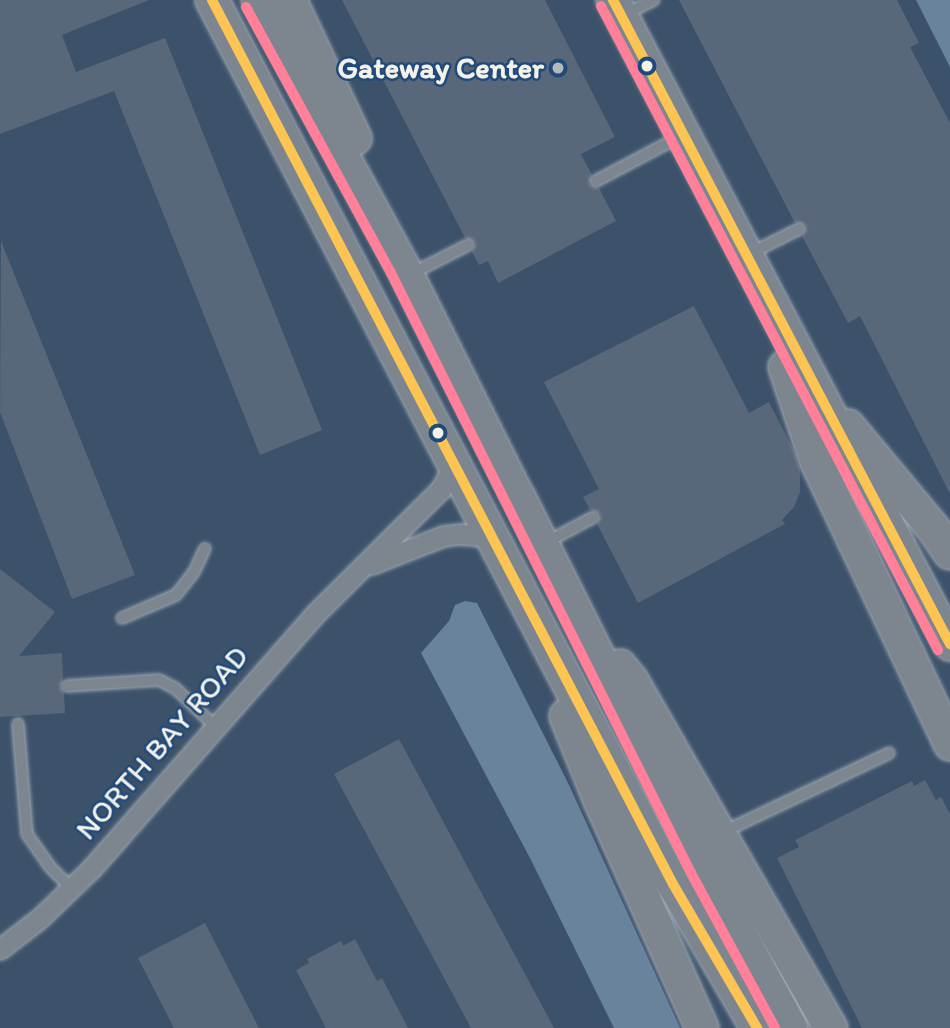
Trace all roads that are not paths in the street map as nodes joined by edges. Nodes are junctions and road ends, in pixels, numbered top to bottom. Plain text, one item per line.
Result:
1 (212, 0) edge
2 (258, 0) edge
3 (290, 0) edge
4 (654, 0) edge
5 (617, 8) edge
6 (683, 135) junction
7 (596, 181) dead end
8 (799, 229) dead end
9 (468, 245) dead end
10 (750, 265) junction
11 (405, 272) junction
12 (811, 382) junction
13 (455, 463) junction
14 (594, 517) dead end
15 (493, 537) junction
16 (540, 546) junction
17 (205, 548) dead end
18 (950, 553) edge
19 (362, 569) junction
20 (567, 599) junction
21 (122, 618) dead end
22 (950, 644) edge
23 (67, 686) dead end
24 (18, 723) dead end
25 (216, 727) junction
26 (950, 744) edge
27 (889, 753) dead end
28 (720, 834) junction
29 (71, 888) junction
30 (0, 949) edge
31 (702, 1028) edge
32 (758, 1028) edge
33 (791, 1028) edge
34 (831, 1028) edge

1 - 13 main road
2 - 11 main road
3 - 11 main road
4 - 5 lane
5 - 6 main road
6 - 7 lane
6 - 10 main road
8 - 10 lane
9 - 11 lane
10 - 12 main road
10 - 26 main road
11 - 16 main road
12 - 18 main road
12 - 22 main road
13 - 15 main road
13 - 19 street, NORTH BAY ROAD
14 - 16 lane
15 - 19 street, NORTH BAY ROAD
15 - 31 main road
15 - 32 main road
16 - 20 main road
17 - 21 lane
19 - 25 street, NORTH BAY ROAD
20 - 28 main road
20 - 33 main road
23 - 25 lane
24 - 29 lane
25 - 29 street, NORTH BAY ROAD
27 - 28 lane
28 - 34 main road
29 - 30 street, NORTH BAY ROAD

